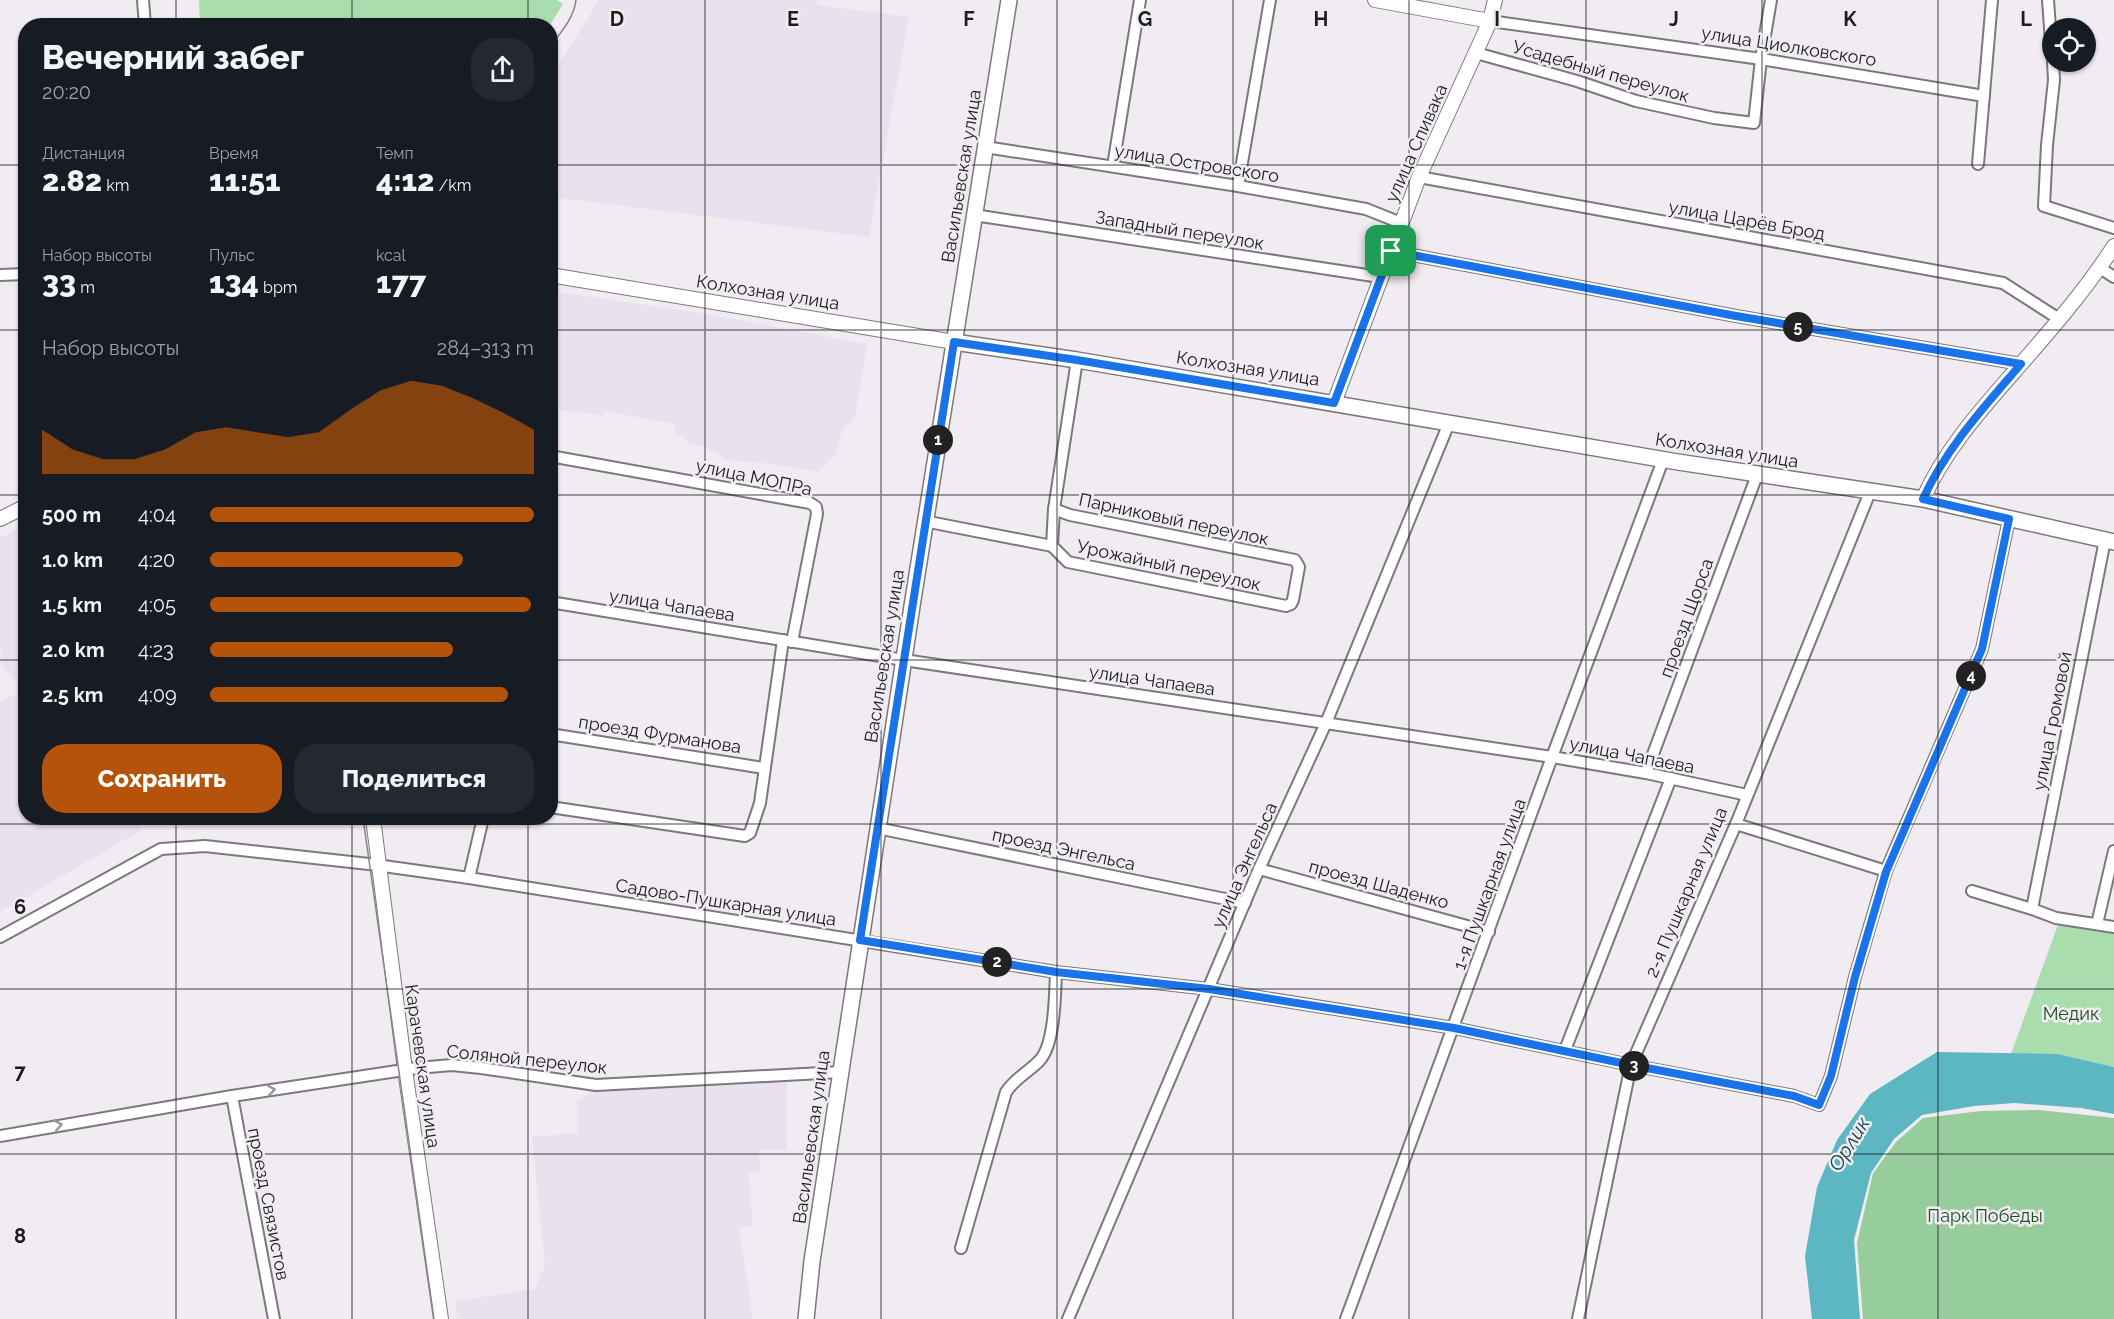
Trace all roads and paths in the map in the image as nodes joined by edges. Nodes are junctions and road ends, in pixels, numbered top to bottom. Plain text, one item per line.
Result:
1 (143, 0) edge
2 (1009, 0) edge
3 (1140, 0) edge
4 (1270, 0) edge
5 (1375, 0) edge
6 (1495, 0) edge
7 (1771, 0) edge
8 (2048, 0) edge
9 (1988, 1) edge
10 (144, 18) edge
11 (2049, 18) edge
12 (1490, 21) junction
13 (1476, 53) junction
14 (1761, 59) junction
15 (2054, 72) edge
16 (1984, 96) junction
17 (985, 147) junction
18 (1978, 164) dead end
19 (1113, 166) junction
20 (1419, 177) junction
21 (1238, 186) junction
22 (974, 215) junction
23 (1401, 223) junction
24 (2114, 228) edge
25 (2114, 246) edge
26 (1391, 251) junction
27 (2100, 268) junction
28 (18, 274) edge
29 (0, 275) edge
30 (558, 276) edge
31 (2114, 277) edge
32 (1380, 278) junction
33 (2059, 319) junction
34 (954, 342) junction
35 (1077, 360) junction
36 (2021, 364) junction
37 (1334, 403) junction
38 (1449, 423) junction
39 (558, 457) edge
40 (1663, 460) junction
41 (1757, 475) junction
42 (1870, 492) junction
43 (1923, 499) junction
44 (1054, 509) junction
45 (18, 510) edge
46 (0, 519) edge
47 (2009, 519) junction
48 (924, 521) junction
49 (2110, 541) edge
50 (1052, 546) junction
51 (558, 603) edge
52 (1286, 606) joint
53 (788, 641) junction
54 (904, 660) junction
55 (1326, 723) junction
56 (558, 735) edge
57 (1552, 757) junction
58 (764, 768) junction
59 (1646, 773) junction
60 (1671, 778) junction
61 (1747, 795) junction
62 (558, 808) edge
63 (1736, 824) junction
64 (374, 825) edge
65 (481, 825) edge
66 (877, 828) junction
67 (2114, 851) edge
68 (379, 865) junction
69 (1259, 869) junction
70 (1886, 872) junction
71 (469, 878) junction
72 (1972, 891) dead end
73 (1245, 903) junction
74 (2032, 909) junction
75 (2097, 924) junction
76 (2114, 927) edge
77 (1489, 932) junction
78 (0, 937) edge
79 (860, 940) junction
80 (1056, 972) junction
81 (1209, 989) junction
82 (1454, 1028) junction
83 (1565, 1050) junction
84 (1631, 1065) junction
85 (405, 1070) junction
86 (840, 1072) junction
87 (232, 1096) junction
88 (0, 1136) edge
89 (961, 1248) dead end
90 (274, 1319) edge
91 (441, 1319) edge
92 (806, 1319) edge
93 (1068, 1319) edge
94 (1347, 1319) edge
95 (1578, 1319) edge

1 - 10 street
2 - 17 main road, Васильевская улица
3 - 19 street
4 - 21 street
5 - 12 street, улица Циолковского
6 - 12 street, улица Спивака
7 - 14 street
8 - 11 street
9 - 16 street
12 - 13 street, улица Спивака
12 - 14 street, улица Циолковского
13 - 14 street, Усадебный переулок
13 - 20 street, улица Спивака
14 - 16 street, улица Циолковского
15 - 24 street
16 - 18 street
17 - 19 street, улица Островского
17 - 22 main road, Васильевская улица
19 - 21 street, улица Островского
20 - 23 street, улица Спивака
20 - 33 street, улица Царёв Брод
21 - 23 street, улица Островского
22 - 32 street, Западный переулок
22 - 34 main road, Васильевская улица
23 - 26 street, улица Спивака
25 - 27 street
26 - 32 street, улица Спивака
26 - 36 street
27 - 31 street
27 - 33 street
28 - 29 street
30 - 34 street, Колхозная улица
32 - 37 street, улица Спивака
33 - 36 street
34 - 35 main road, Колхозная улица
34 - 48 main road, Васильевская улица
35 - 37 main road, Колхозная улица
35 - 44 street, Парниковый переулок
36 - 43 street
37 - 38 main road, Колхозная улица
38 - 40 main road, Колхозная улица
38 - 55 street, улица Энгельса
39 - 53 street, улица МОПРа
40 - 41 main road, Колхозная улица
40 - 57 street, 1-я Пушкарная улица
41 - 42 main road, Колхозная улица
41 - 59 street, проезд Щорса
42 - 43 main road, Колхозная улица
42 - 61 street, 2-я Пушкарная улица
43 - 47 main road, Колхозная улица
44 - 50 street, Урожайный переулок
44 - 52 street, Парниковый переулок
45 - 46 street
47 - 49 main road, Колхозная улица
47 - 70 street
48 - 50 street, Урожайный переулок
48 - 54 main road, Васильевская улица
49 - 74 street, улица Громовой
50 - 52 street, Урожайный переулок
51 - 53 street, улица Чапаева
53 - 54 street, улица Чапаева
53 - 58 street
54 - 55 street, улица Чапаева
54 - 66 main road, Васильевская улица
55 - 57 street, улица Чапаева
55 - 69 street, улица Энгельса
56 - 58 street, проезд Фурманова
57 - 59 street, улица Чапаева
57 - 77 street, 1-я Пушкарная улица
58 - 62 street
59 - 60 street, улица Чапаева
60 - 61 street, улица Чапаева
60 - 83 street
61 - 63 street, 2-я Пушкарная улица
63 - 70 street
63 - 84 street, 2-я Пушкарная улица
64 - 68 street, Карачевская улица
65 - 71 street
66 - 73 street, проезд Энгельса
66 - 79 main road, Васильевская улица
67 - 75 street
68 - 71 street, Садово-Пушкарная улица
68 - 78 street, Садово-Пушкарная улица
68 - 85 street, Карачевская улица
69 - 73 street, улица Энгельса
69 - 77 street, проезд Шаденко
70 - 84 street, Садово-Пушкарная улица
71 - 79 street, Садово-Пушкарная улица
72 - 74 street
73 - 81 street, улица Энгельса
74 - 75 street
75 - 76 street
77 - 82 street, 1-я Пушкарная улица
79 - 80 street, Садово-Пушкарная улица
79 - 86 main road, Васильевская улица
80 - 81 street, Садово-Пушкарная улица
80 - 89 street
81 - 82 street, Садово-Пушкарная улица
81 - 93 street, улица Энгельса
82 - 83 street, Садово-Пушкарная улица
82 - 94 street, 1-я Пушкарная улица
83 - 84 street, Садово-Пушкарная улица
84 - 95 street, 2-я Пушкарная улица
85 - 86 street, Соляной переулок
87 -> 85 street, Соляной переулок
85 - 91 street, Карачевская улица
86 - 92 main road, Васильевская улица
88 -> 87 street, Соляной переулок
87 - 90 street, проезд Связистов

